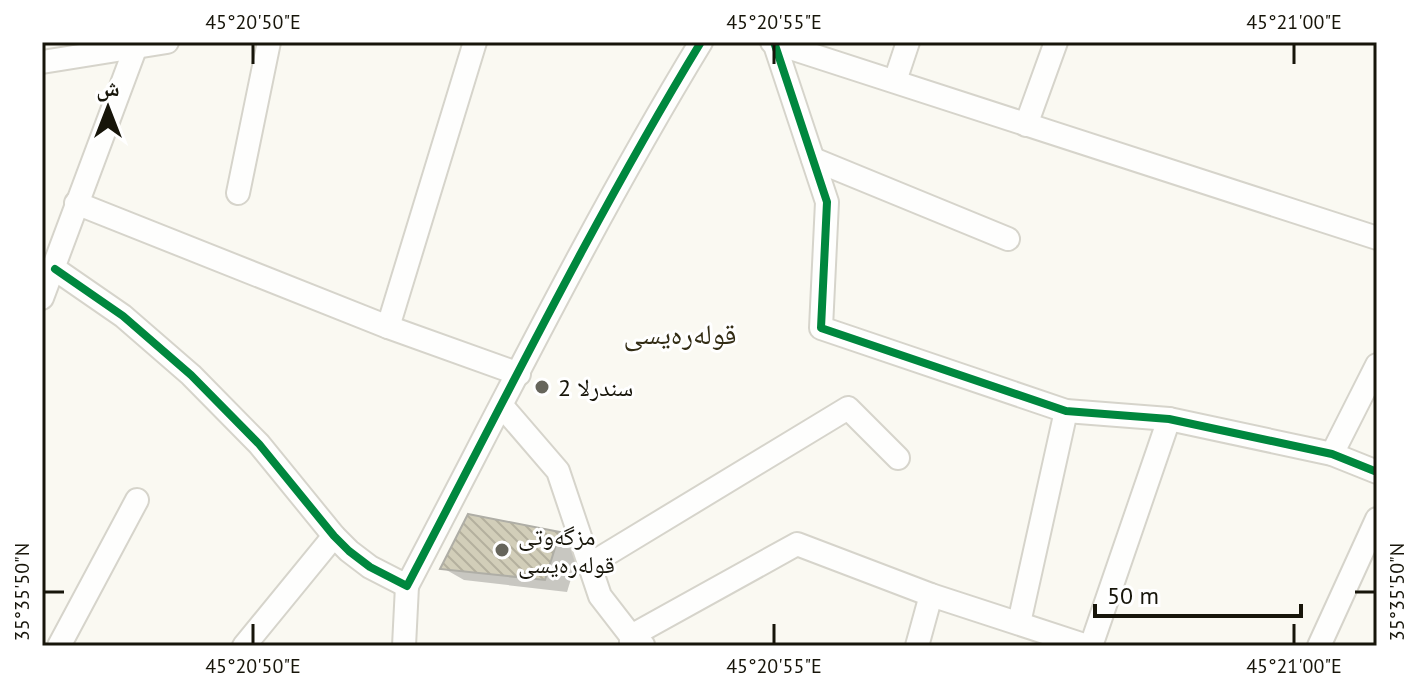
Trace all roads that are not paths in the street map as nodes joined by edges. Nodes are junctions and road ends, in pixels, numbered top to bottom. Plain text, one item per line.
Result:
1 (167, 42) edge
2 (269, 42) edge
3 (475, 42) edge
4 (701, 42) edge
5 (773, 42) edge
6 (908, 42) edge
7 (1056, 42) edge
8 (135, 49) junction
9 (42, 62) edge
10 (895, 81) junction
11 (1026, 125) junction
12 (813, 159) junction
13 (238, 193) dead end
14 (76, 203) junction
15 (1377, 238) edge
16 (1008, 239) dead end
17 (55, 269) junction
18 (42, 298) edge
19 (388, 327) junction
20 (1377, 365) edge
21 (519, 374) junction
22 (502, 406) junction
23 (1066, 411) junction
24 (1169, 419) junction
25 (1332, 454) junction
26 (898, 458) dead end
27 (1377, 472) edge
28 (137, 500) dead end
29 (1377, 519) edge
30 (334, 536) junction
31 (589, 565) junction
32 (407, 586) junction
33 (931, 595) junction
34 (1019, 623) junction
35 (1060, 642) edge
36 (635, 643) edge
37 (59, 646) edge
38 (244, 646) edge
39 (404, 646) edge
40 (917, 646) edge
41 (1089, 646) edge
42 (1319, 646) edge

1 - 8 street
2 - 13 street
3 - 19 street
4 - 21 street
5 - 10 street
5 - 12 street
6 - 10 street
7 - 11 street
8 - 9 street
8 - 14 street
10 - 11 street
11 - 15 street
12 - 16 street
12 - 23 street
14 - 17 street
14 - 19 street
17 - 18 street
17 - 30 street
19 - 21 street
20 - 25 street
21 - 22 street
22 - 31 street
22 - 32 street
23 - 24 street
23 - 34 street
24 - 25 street
24 - 41 street
25 - 27 street
26 - 31 street
28 - 37 street
29 - 42 street
30 - 32 street
30 - 38 street
31 - 36 street
32 - 39 street
33 - 34 street
33 - 36 street
33 - 40 street
34 - 35 street
35 - 41 street

